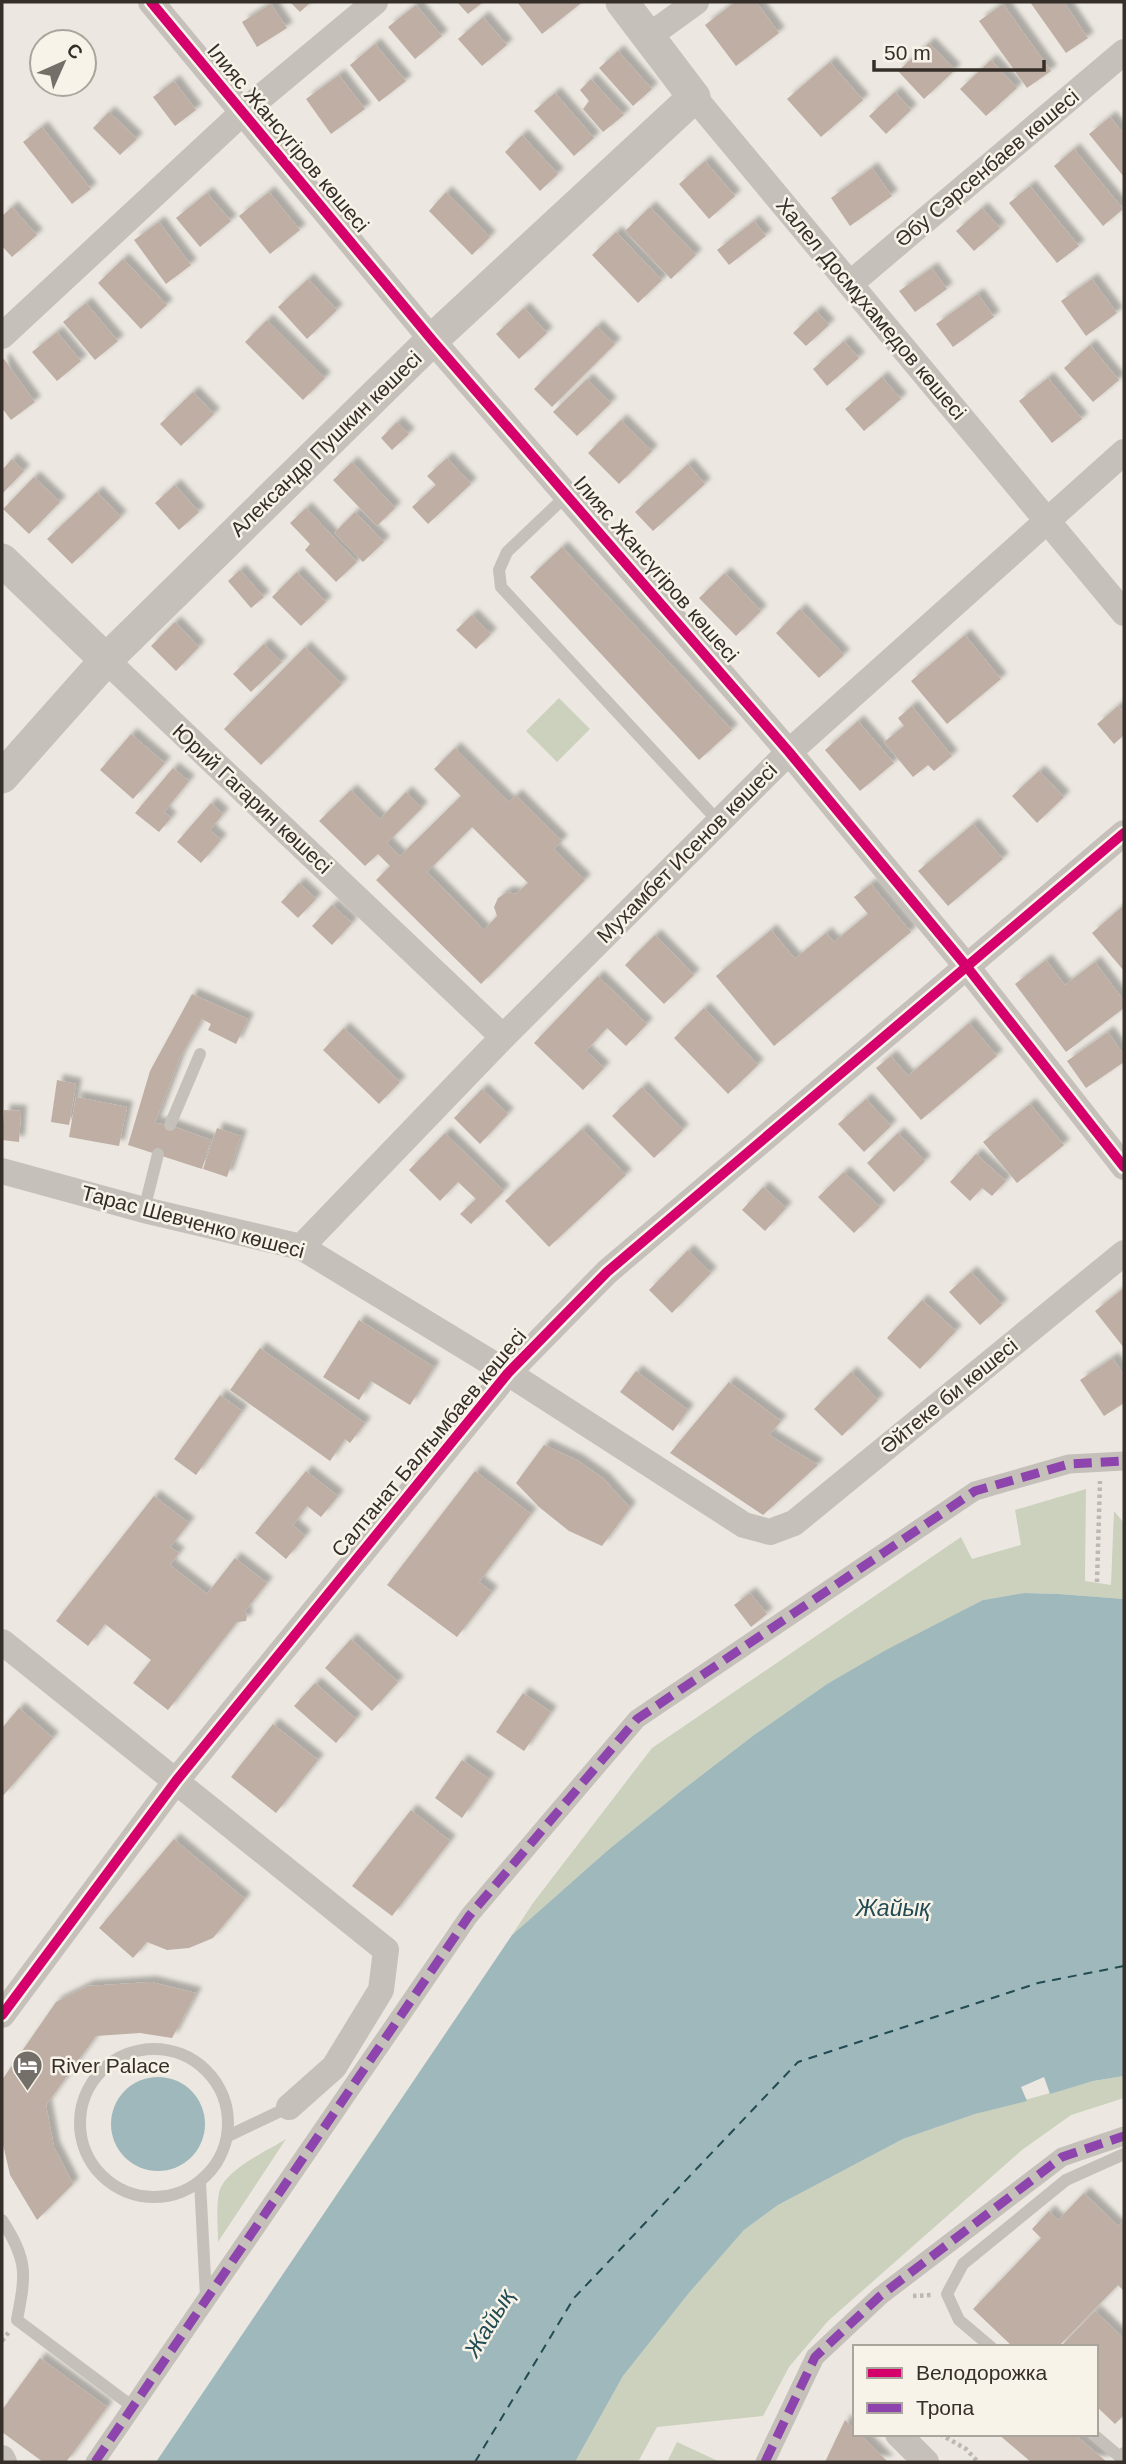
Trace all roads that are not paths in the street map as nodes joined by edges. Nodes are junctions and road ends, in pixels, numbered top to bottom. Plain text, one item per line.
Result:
1 (151, 2) edge
2 (375, 2) edge
3 (622, 2) edge
4 (696, 2) edge
5 (649, 36) junction
6 (1124, 52) edge
7 (694, 97) junction
8 (242, 113) junction
9 (850, 284) junction
10 (2, 336) edge
11 (432, 340) junction
12 (1124, 452) edge
13 (567, 495) junction
14 (1046, 521) junction
15 (2, 560) edge
16 (1124, 613) edge
17 (106, 660) junction
18 (789, 752) junction
19 (2, 777) edge
20 (719, 822) junction
21 (1124, 833) edge
22 (967, 967) junction
23 (503, 1037) junction
24 (200, 1054) dead end
25 (170, 1125) dead end
26 (158, 1154) dead end
27 (1124, 1167) edge
28 (2, 1171) edge
29 (144, 1210) junction
30 (301, 1247) junction
31 (1124, 1253) edge
32 (508, 1373) junction
33 (1124, 1461) edge
34 (770, 1532) joint
35 (4, 1649) edge
36 (176, 1781) junction
37 (2, 2015) edge
38 (289, 2106) joint
39 (228, 2136) junction
40 (1124, 2136) edge
41 (1124, 2154) edge
42 (200, 2182) junction
43 (2, 2220) edge
44 (206, 2297) junction
45 (989, 2345) edge
46 (132, 2407) junction
47 (900, 2436) edge
48 (1095, 2436) edge
49 (1124, 2453) edge
50 (95, 2462) edge
51 (765, 2462) edge
52 (926, 2462) edge

1 - 8 street, Ілияс Жансүгіров көшесі
2 - 8 street
3 - 5 street, Халел Досмұхамедов көшесі
4 - 5 street
5 - 7 street, Халел Досмұхамедов көшесі
6 - 9 street, Әбу Сәрсенбаев көшесі
7 - 9 street, Халел Досмұхамедов көшесі
7 - 11 street, Александр Пушкин көшесі
8 - 10 street
8 - 11 street, Ілияс Жансүгіров көшесі
9 - 14 street, Халел Досмұхамедов көшесі
11 - 13 street, Ілияс Жансүгіров көшесі
11 - 17 street, Александр Пушкин көшесі
12 - 14 street, Мухамбет Исенов көшесі
13 - 18 street, Ілияс Жансүгіров көшесі
13 - 20 lane
14 - 16 street, Халел Досмұхамедов көшесі
14 - 18 street, Мухамбет Исенов көшесі
15 - 17 street, Юрий Гагарин көшесі
17 - 19 street, Александр Пушкин көшесі
17 - 23 street, Юрий Гагарин көшесі
18 - 20 street, Мухамбет Исенов көшесі
18 - 22 street, Ілияс Жансүгіров көшесі
20 - 23 street, Мухамбет Исенов көшесі
21 - 22 street, Салтанат Балғымбаев көшесі
22 - 27 street, Ілияс Жансүгіров көшесі
22 - 32 street, Салтанат Балғымбаев көшесі
23 - 30 street, Мухамбет Исенов көшесі
24 - 25 lane
26 - 29 lane
28 - 29 street, Тарас Шевченко көшесі
29 - 30 street, Тарас Шевченко көшесі
30 - 32 street, Тарас Шевченко көшесі
31 - 34 street, Әйтеке би көшесі
32 - 34 street, Тарас Шевченко көшесі
32 - 36 street, Салтанат Балғымбаев көшесі
33 - 44 street
35 - 36 street
36 - 37 street, Салтанат Балғымбаев көшесі
36 - 38 street
38 - 39 lane
39 - 42 lane
39 - 42 lane
40 - 51 street
41 - 45 lane
42 - 44 lane
43 - 46 lane
44 - 46 street
46 - 50 street
47 - 52 street
48 - 49 lane

